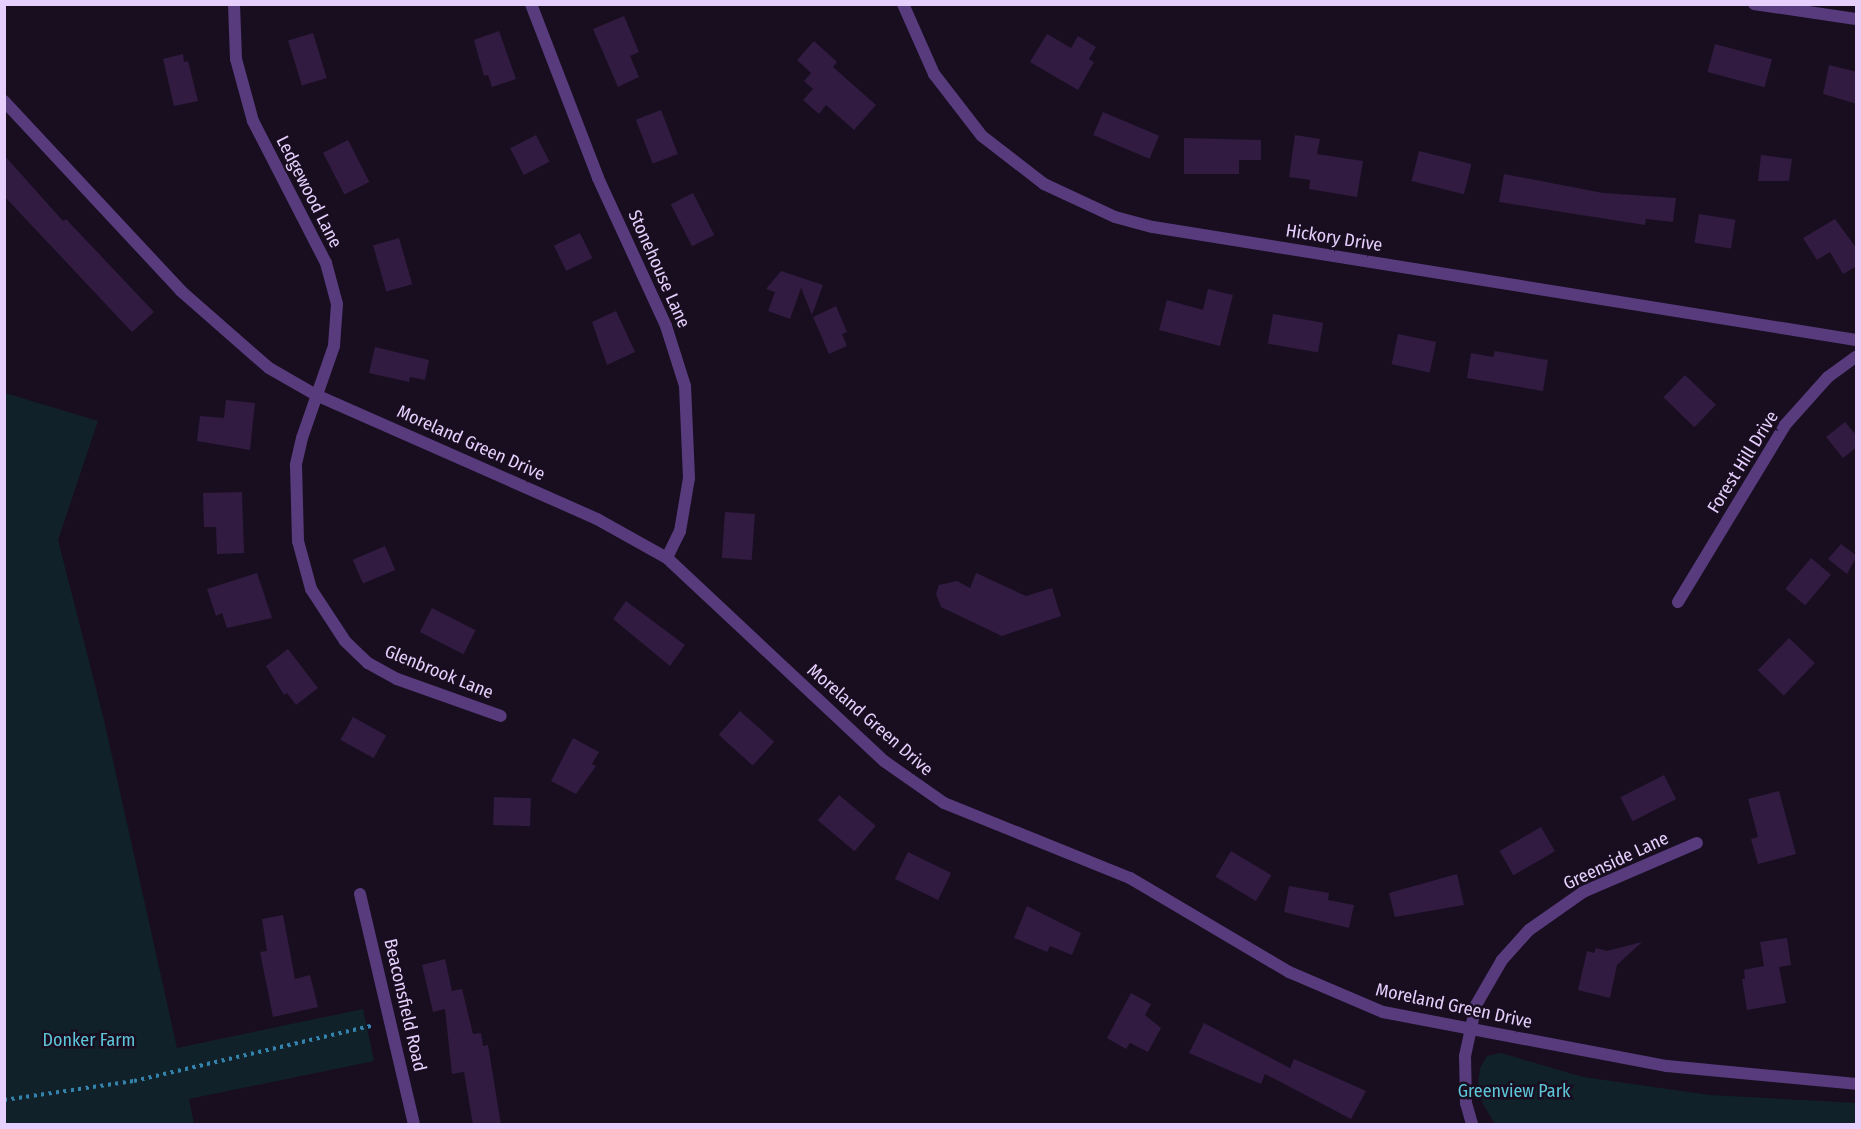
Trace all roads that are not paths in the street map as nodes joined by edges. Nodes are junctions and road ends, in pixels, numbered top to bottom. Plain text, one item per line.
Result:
1 (234, 4) edge
2 (531, 4) edge
3 (903, 4) edge
4 (1754, 4) edge
5 (1857, 19) edge
6 (4, 101) edge
7 (1857, 340) edge
8 (1857, 357) edge
9 (316, 395) junction
10 (667, 558) junction
11 (1678, 602) dead end
12 (501, 716) dead end
13 (1696, 843) dead end
14 (360, 894) dead end
15 (1470, 1028) junction
16 (1857, 1084) edge
17 (414, 1125) edge
18 (1472, 1125) edge

1 - 9 street, Ledgewood Lane
2 - 10 street, Stonehouse Lane
3 - 7 street, Hickory Drive
4 - 5 street
6 - 9 street, Moreland Green Drive
8 - 11 street, Forest Hill Drive
9 - 10 street, Moreland Green Drive
9 - 12 street, Glenbrook Lane
10 - 15 street, Moreland Green Drive
13 - 15 street, Greenside Lane
14 - 17 street, Beaconsfield Road
15 - 16 street, Moreland Green Drive
15 - 18 street, Greenside Lane

